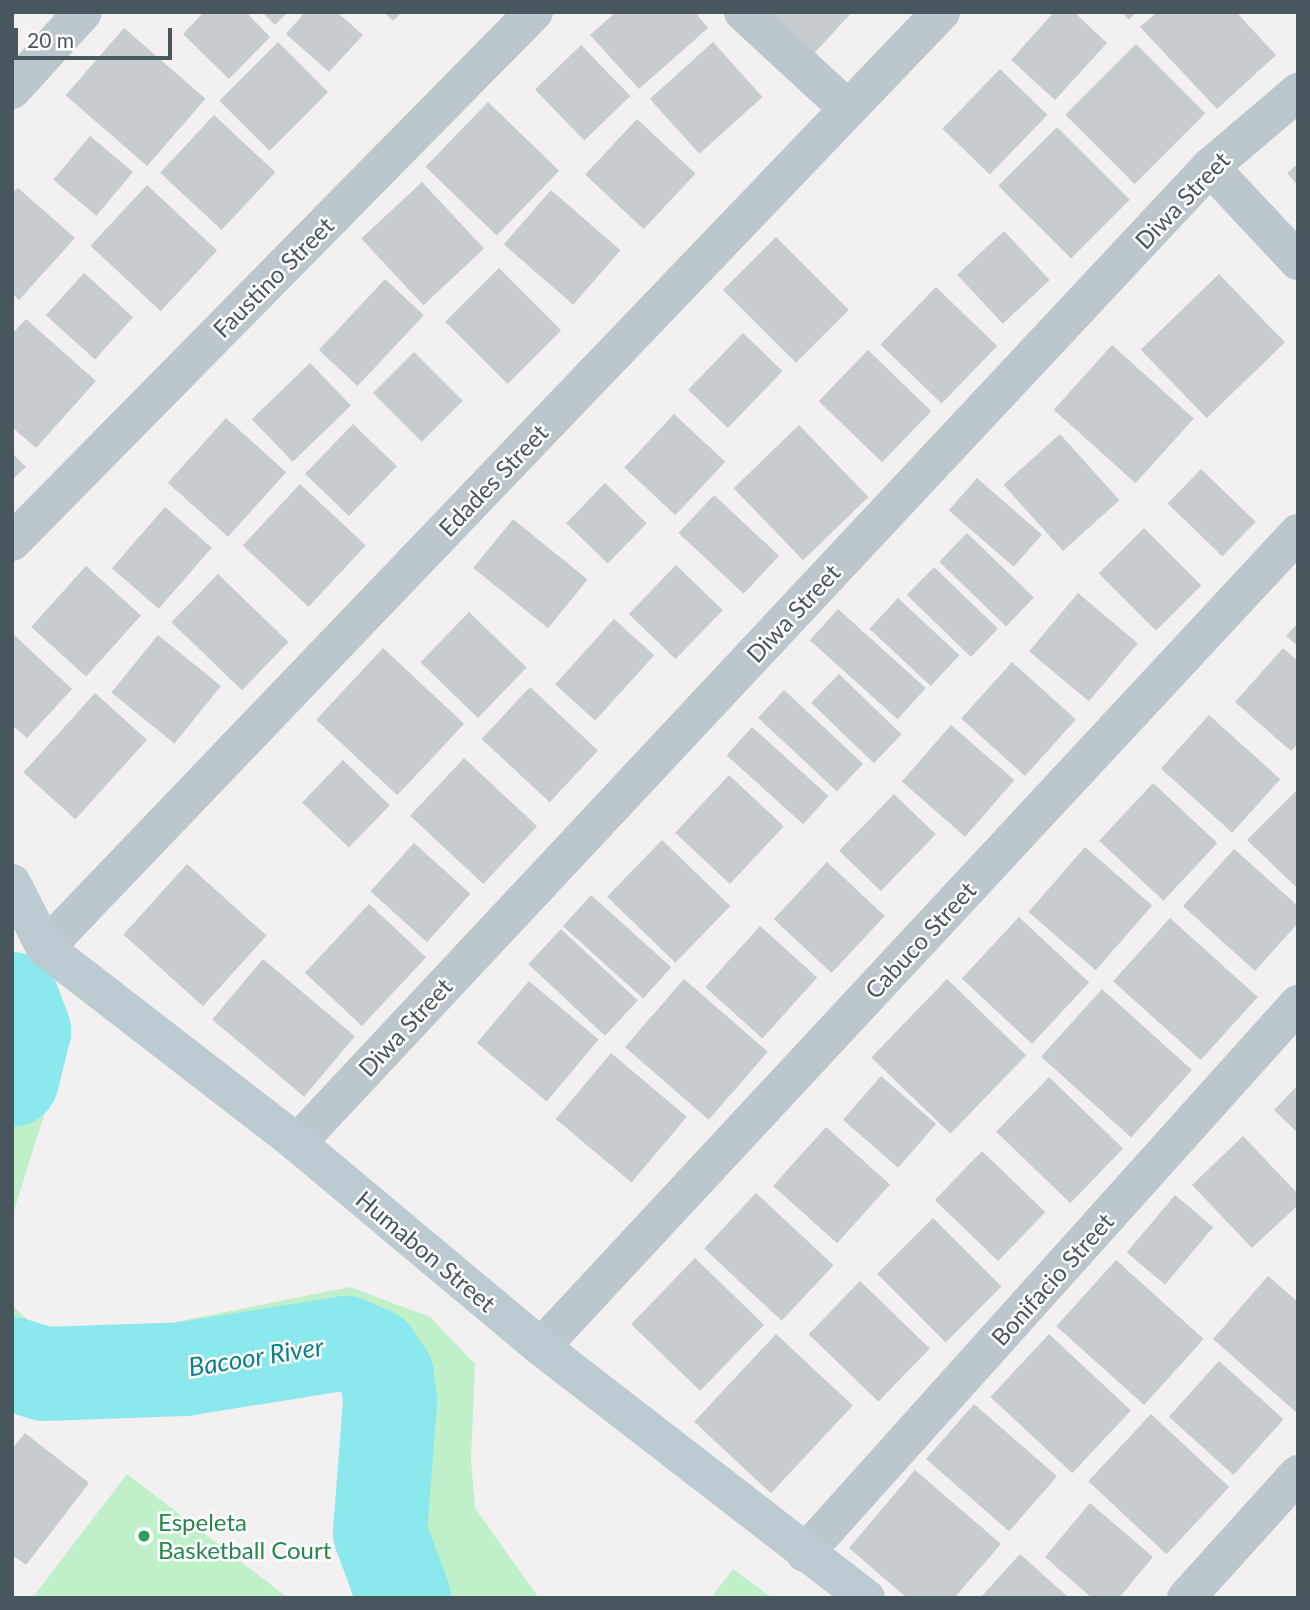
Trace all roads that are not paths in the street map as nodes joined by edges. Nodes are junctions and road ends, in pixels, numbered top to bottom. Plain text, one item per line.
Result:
1 (83, 12) edge
2 (534, 12) edge
3 (743, 12) edge
4 (941, 12) edge
5 (12, 90) edge
6 (1298, 92) edge
7 (848, 109) junction
8 (1210, 167) junction
9 (1298, 261) edge
10 (1298, 533) edge
11 (12, 542) edge
12 (12, 883) edge
13 (45, 948) junction
14 (1298, 1004) edge
15 (297, 1143) junction
16 (541, 1347) junction
17 (1298, 1474) edge
18 (805, 1553) junction
19 (866, 1598) edge
20 (1186, 1598) edge

1 - 5 street
2 - 11 street, Faustino Street
3 - 7 street
4 - 7 street, Edades Street
6 - 8 street, Diwa Street
7 - 13 street, Edades Street
8 - 9 street
8 - 15 street, Diwa Street
10 - 16 street, Cabuco Street
12 - 13 street, Humabon Street
13 - 15 street, Humabon Street
14 - 18 street, Bonifacio Street
15 - 16 street, Humabon Street
16 - 18 street, Humabon Street
17 - 20 street
18 - 19 street, Humabon Street

